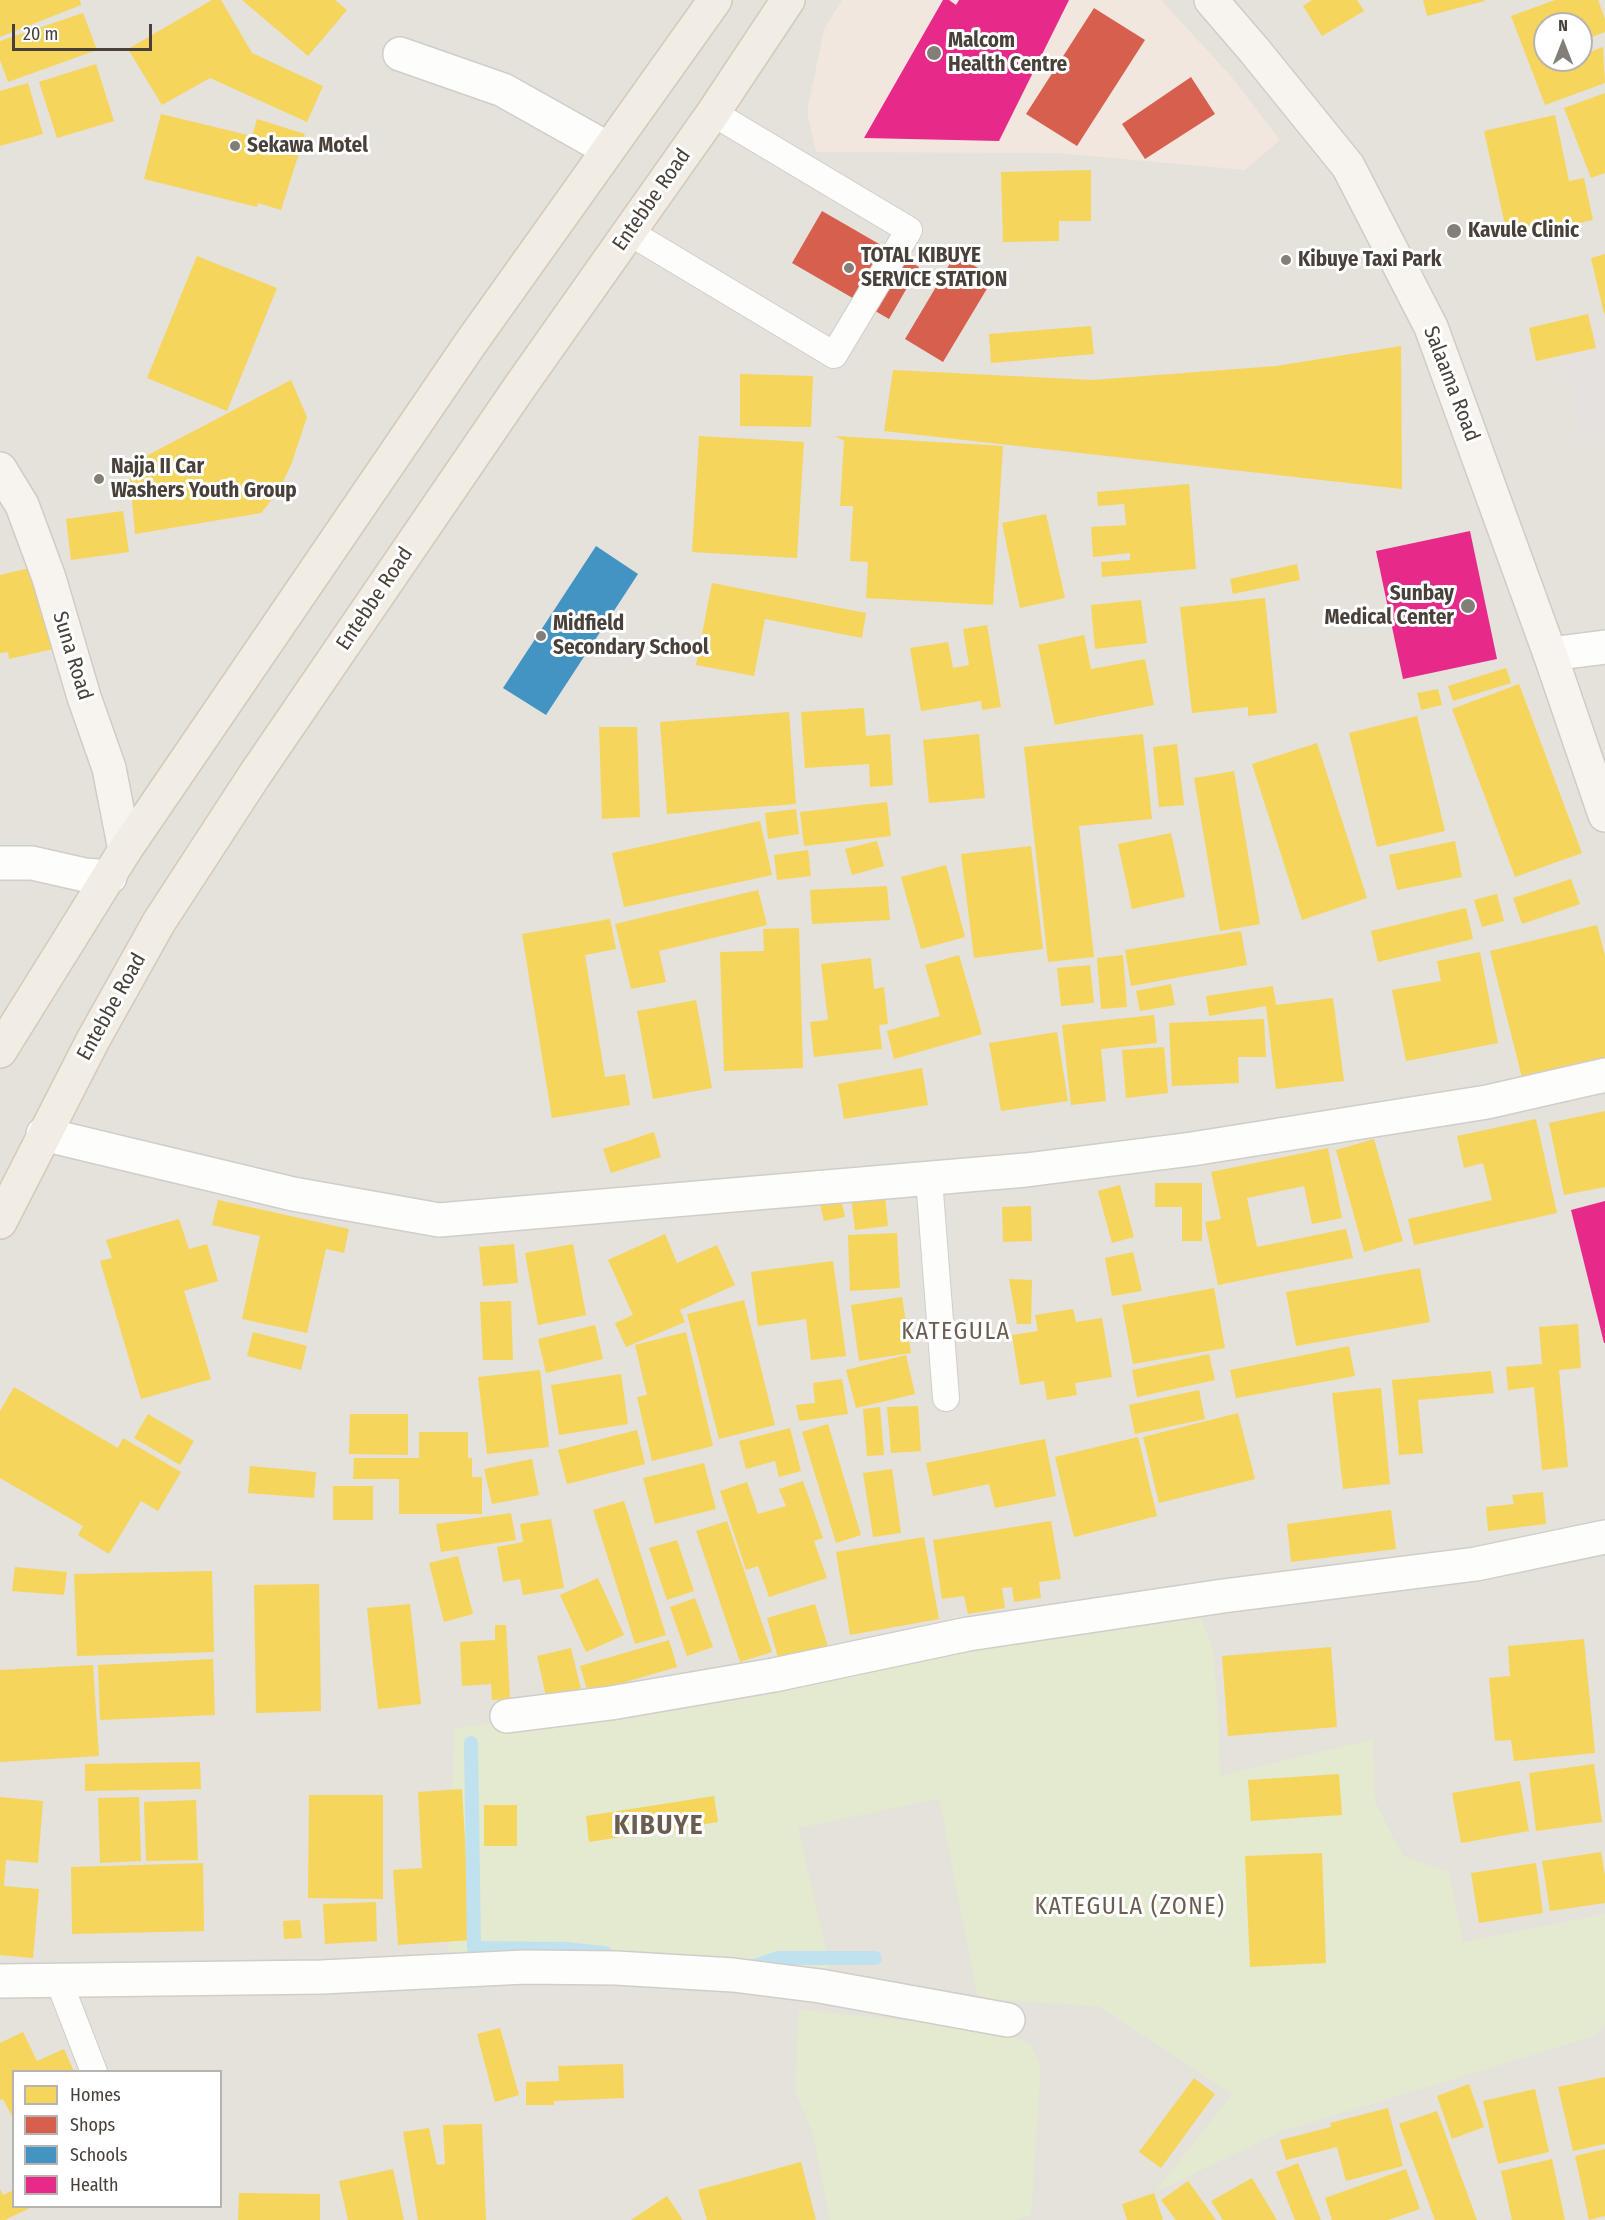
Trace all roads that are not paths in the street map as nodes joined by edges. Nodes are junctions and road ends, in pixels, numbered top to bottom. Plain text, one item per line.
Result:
1 (715, 0) edge
2 (788, 0) edge
3 (1211, 0) edge
4 (400, 54) dead end
5 (713, 113) junction
6 (608, 149) junction
7 (629, 232) junction
8 (0, 469) edge
9 (1605, 647) edge
10 (1550, 654) junction
11 (1605, 815) edge
12 (0, 863) edge
13 (118, 863) junction
14 (0, 1051) edge
15 (1605, 1075) edge
16 (43, 1134) junction
17 (929, 1179) junction
18 (0, 1222) edge
19 (946, 1398) dead end
20 (1605, 1537) edge
21 (507, 1716) dead end
22 (58, 1979) junction
23 (0, 1981) edge
24 (1008, 2020) dead end
25 (93, 2070) edge

1 - 6 main road
2 - 5 main road, Entebbe Road
3 - 10 main road, Salaama Road
4 - 6 street
5 - 7 main road, Entebbe Road
5 - 7 lane
6 - 13 main road
7 - 16 main road, Entebbe Road
8 - 13 main road, Suna Road
9 - 10 street
10 - 11 main road, Salaama Road
12 - 13 street
13 - 14 main road
15 - 17 street
16 - 17 street
16 - 18 main road, Entebbe Road
17 - 19 lane
20 - 21 street
22 - 23 street
22 - 24 street
22 - 25 lane

